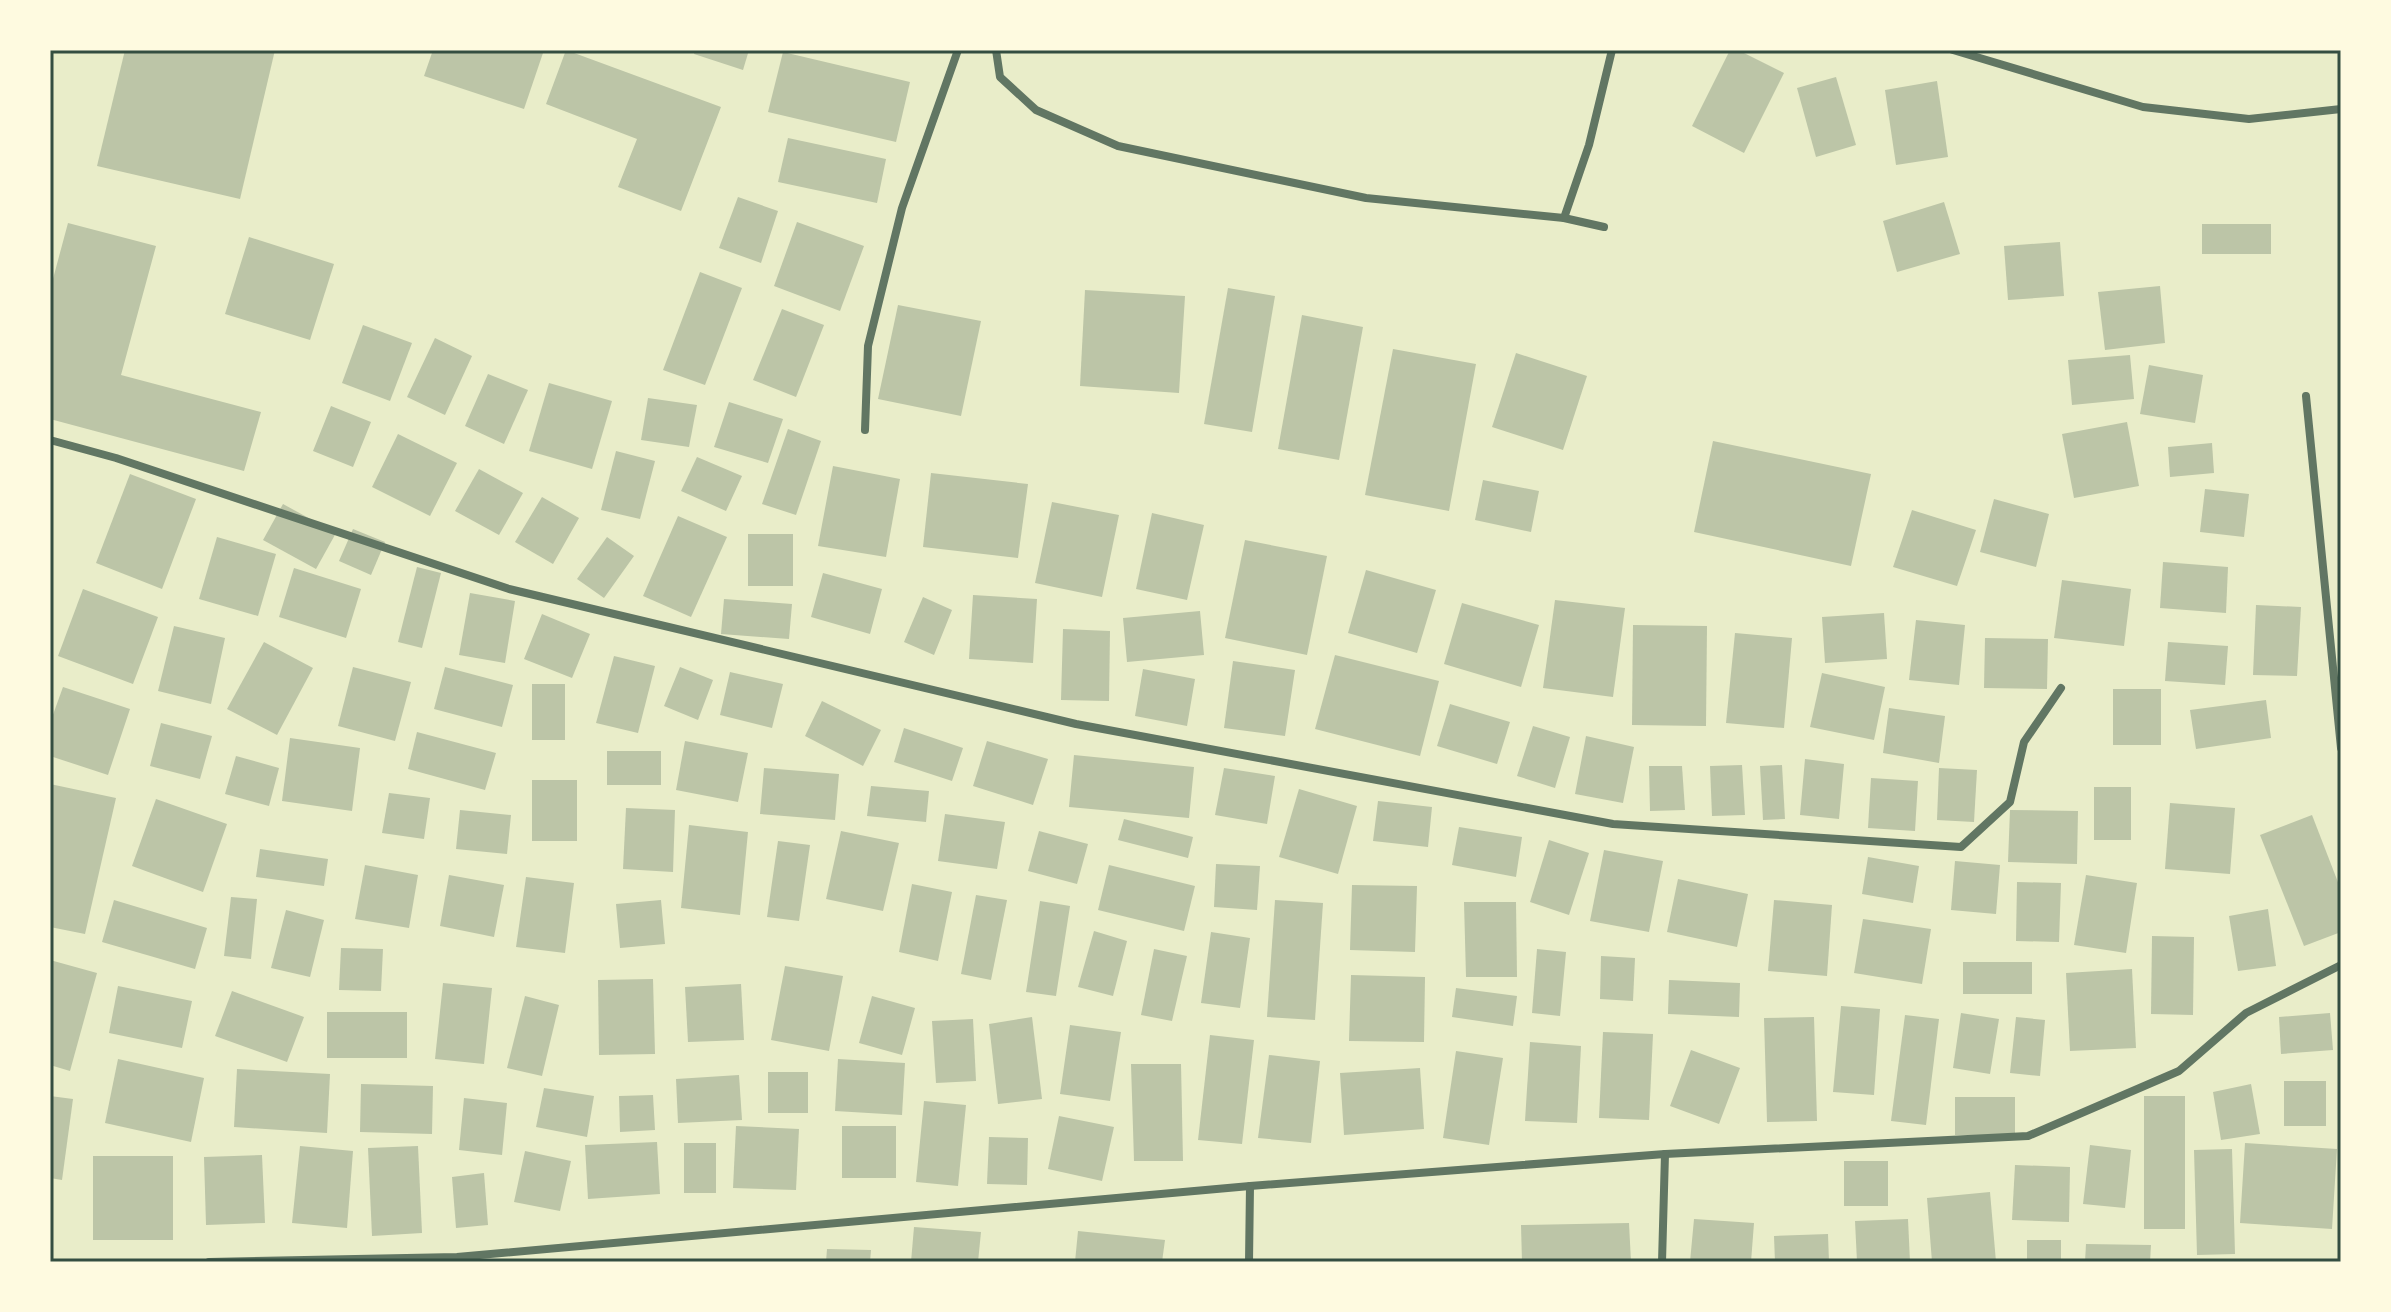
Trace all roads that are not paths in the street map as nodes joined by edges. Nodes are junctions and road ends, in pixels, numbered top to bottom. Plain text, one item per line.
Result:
1 (958, 50) edge
2 (996, 50) edge
3 (1612, 50) edge
4 (1953, 50) edge
5 (2341, 109) edge
6 (1564, 218) junction
7 (1604, 227) dead end
8 (2306, 396) dead end
9 (865, 430) dead end
10 (50, 440) edge
11 (2061, 688) dead end
12 (2341, 748) edge
13 (2341, 965) edge
14 (1665, 1154) junction
15 (1250, 1186) junction
16 (209, 1262) edge
17 (1249, 1262) edge
18 (1662, 1262) edge

1 - 9 street
2 - 6 street
3 - 6 street
4 - 5 street
6 - 7 street
8 - 12 street
10 - 11 street
13 - 14 street
14 - 15 street
14 - 18 street
15 - 16 street
15 - 17 street

